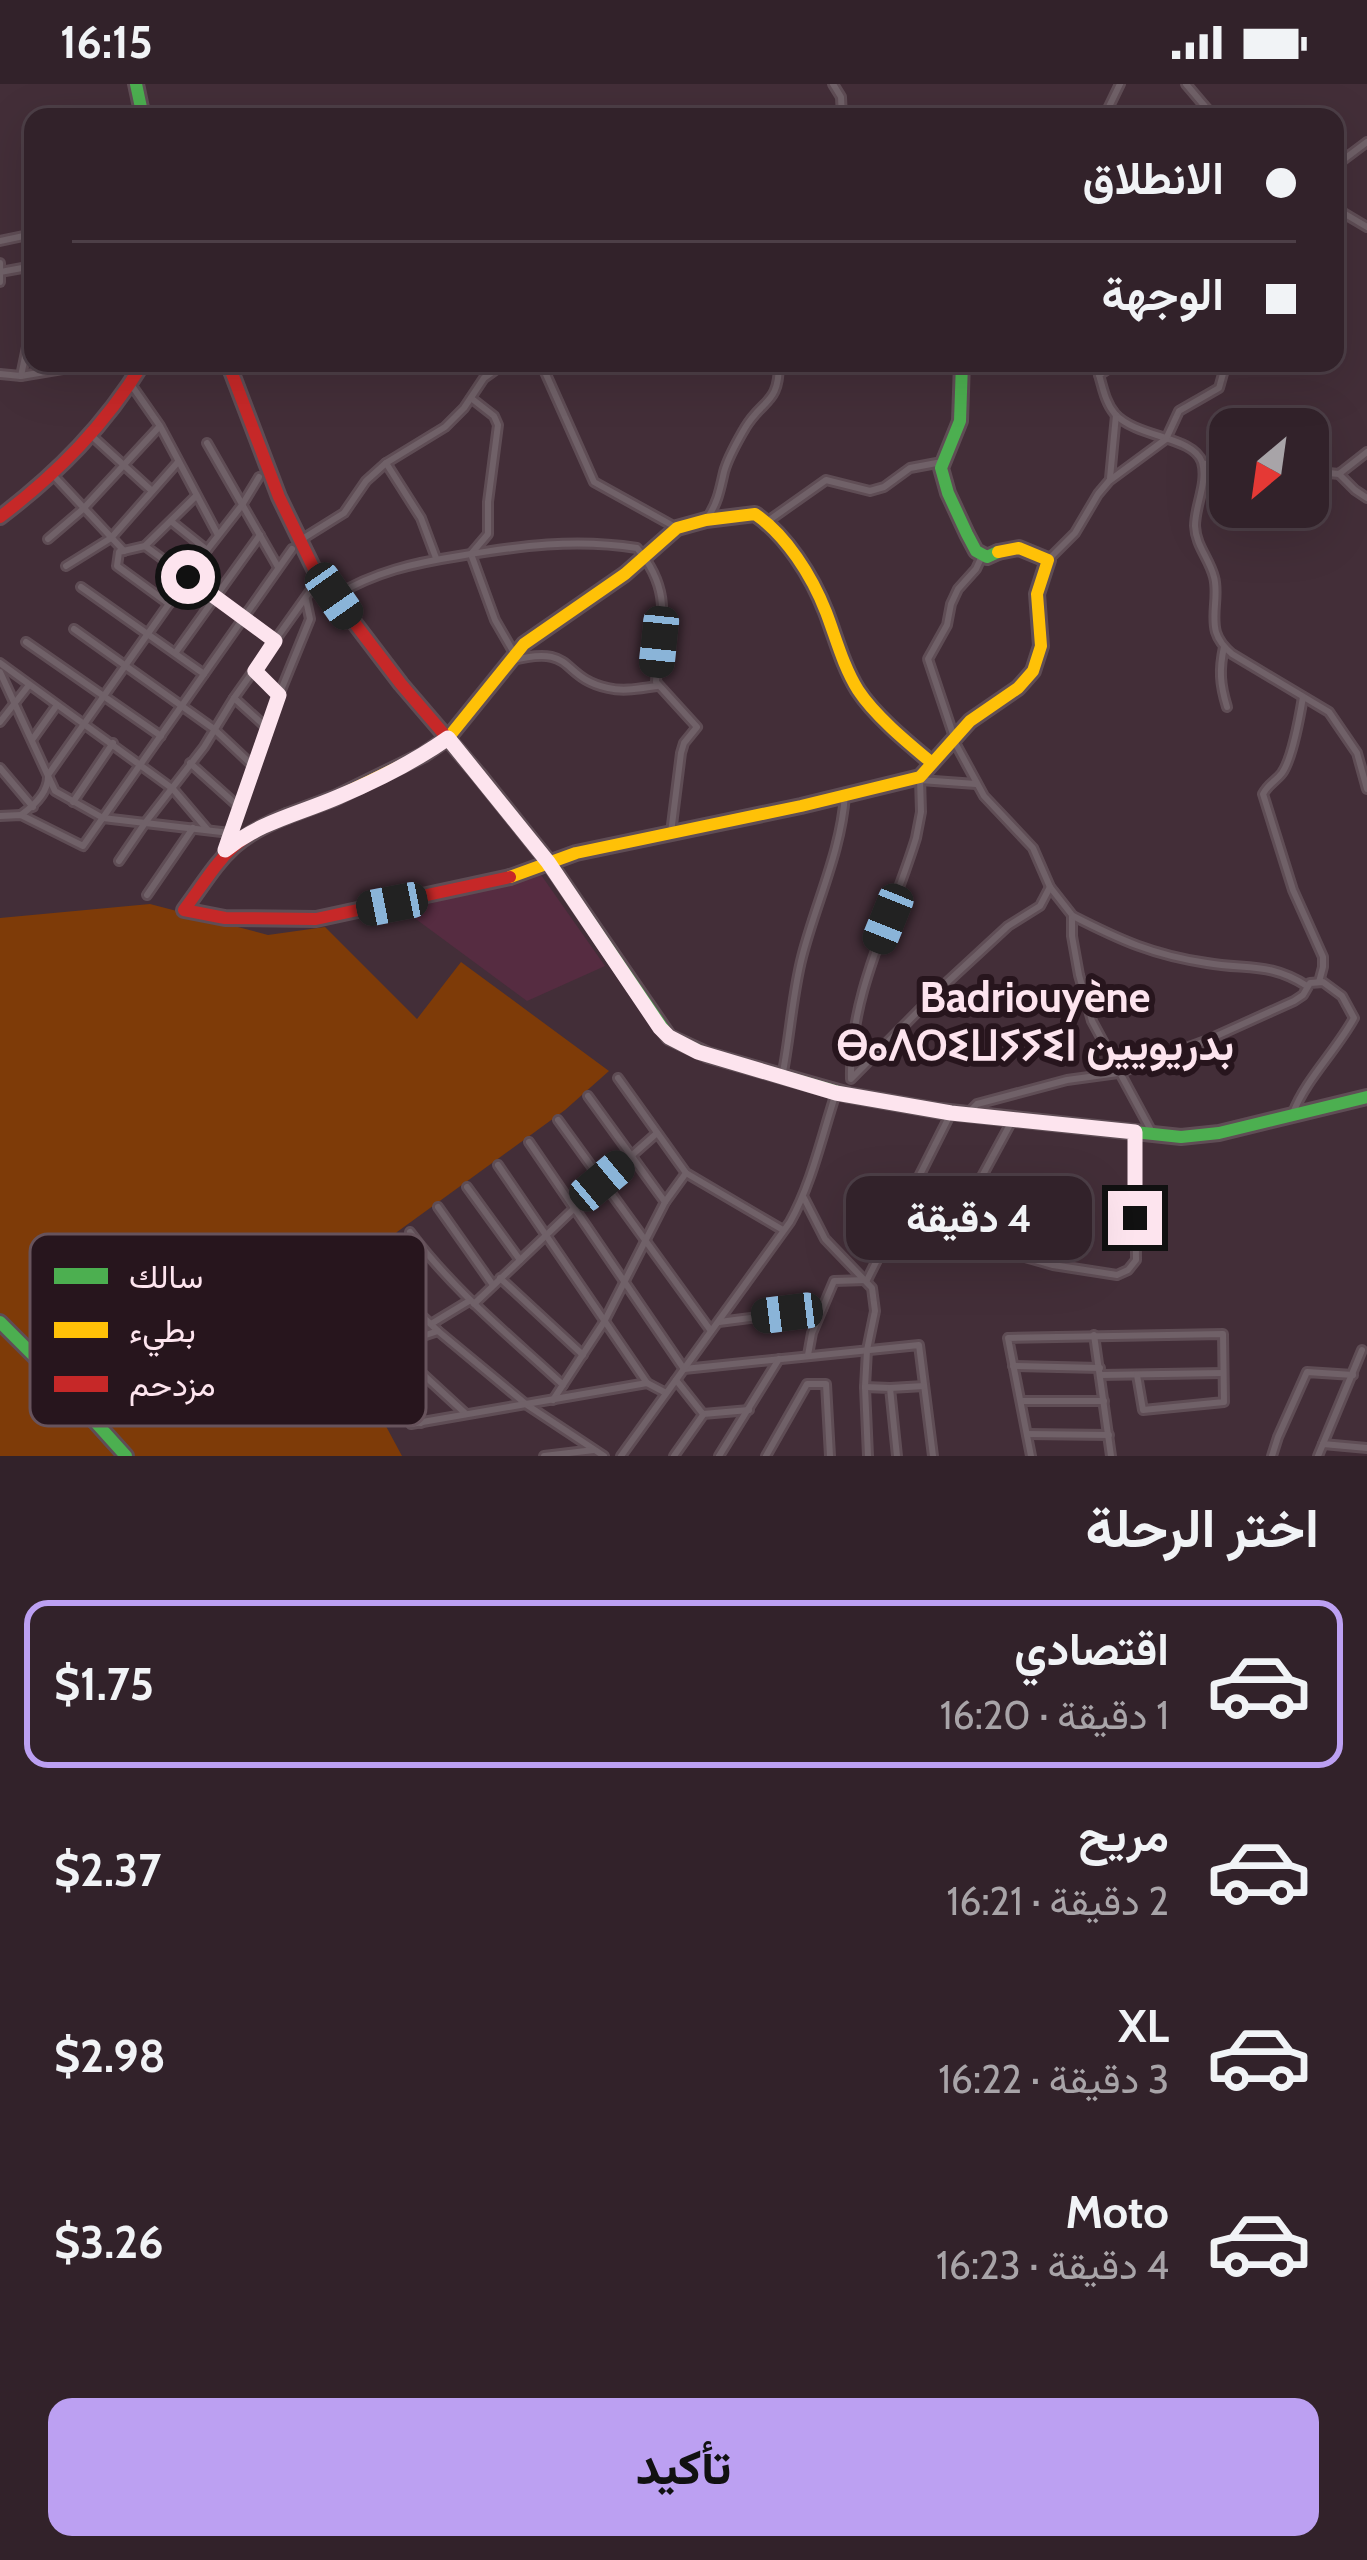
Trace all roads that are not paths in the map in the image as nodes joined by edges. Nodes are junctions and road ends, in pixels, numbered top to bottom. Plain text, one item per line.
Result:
1 (1186, 84) edge
2 (1206, 108) edge
3 (24, 361) edge
4 (36, 372) edge
5 (137, 372) edge
6 (231, 372) edge
7 (492, 372) edge
8 (546, 372) edge
9 (778, 372) edge
10 (962, 372) edge
11 (1099, 372) edge
12 (1104, 372) edge
13 (1223, 372) edge
14 (0, 374) edge
15 (1100, 375) junction
16 (21, 376) junction
17 (130, 383) junction
18 (472, 398) junction
19 (1116, 415) junction
20 (160, 426) junction
21 (93, 437) junction
22 (1166, 439) junction
23 (207, 443) dead end
24 (1367, 452) edge
25 (178, 462) junction
26 (942, 462) junction
27 (386, 463) junction
28 (1203, 464) junction
29 (1209, 464) edge
30 (124, 466) junction
31 (1329, 473) edge
32 (1340, 474) junction
33 (54, 476) junction
34 (259, 477) dead end
35 (1109, 481) junction
36 (152, 491) junction
37 (196, 496) junction
38 (1367, 498) edge
39 (242, 505) junction
40 (83, 508) junction
41 (0, 517) edge
42 (706, 520) junction
43 (768, 521) junction
44 (172, 522) junction
45 (677, 528) junction
46 (218, 535) junction
47 (260, 535) junction
48 (111, 538) junction
49 (48, 539) dead end
50 (295, 545) junction
51 (145, 546) junction
52 (207, 550) junction
53 (124, 551) junction
54 (471, 554) junction
55 (982, 556) junction
56 (436, 558) junction
57 (644, 558) junction
58 (1048, 560) junction
59 (66, 566) dead end
60 (278, 567) junction
61 (188, 577) junction
62 (313, 586) dead end
63 (81, 587) dead end
64 (334, 596) junction
65 (215, 597) junction
66 (306, 597) junction
67 (169, 604) junction
68 (244, 618) junction
69 (74, 629) dead end
70 (147, 633) junction
71 (275, 641) junction
72 (26, 642) dead end
73 (1224, 647) junction
74 (176, 652) junction
75 (513, 658) junction
76 (126, 666) junction
77 (0, 671) edge
78 (255, 671) junction
79 (204, 674) junction
80 (29, 685) junction
81 (657, 686) junction
82 (279, 695) junction
83 (1303, 696) junction
84 (104, 697) junction
85 (234, 698) junction
86 (15, 702) junction
87 (57, 705) junction
88 (182, 706) junction
89 (1227, 706) dead end
90 (0, 722) edge
91 (85, 724) junction
92 (267, 728) junction
93 (214, 730) junction
94 (160, 736) junction
95 (448, 738) junction
96 (953, 738) junction
97 (32, 740) junction
98 (113, 743) junction
99 (190, 763) junction
100 (141, 764) junction
101 (932, 764) junction
102 (253, 766) junction
103 (0, 768) edge
104 (48, 775) junction
105 (920, 779) junction
106 (976, 784) junction
107 (172, 789) junction
108 (1367, 789) edge
109 (845, 795) junction
110 (73, 802) junction
111 (33, 807) junction
112 (239, 807) junction
113 (21, 815) junction
114 (0, 816) edge
115 (103, 818) junction
116 (145, 823) junction
117 (193, 829) junction
118 (208, 831) junction
119 (230, 833) junction
120 (671, 833) junction
121 (225, 850) junction
122 (119, 861) dead end
123 (548, 862) junction
124 (1050, 887) junction
125 (147, 895) dead end
126 (1072, 915) junction
127 (1319, 982) junction
128 (1307, 986) junction
129 (1118, 1073) junction
130 (782, 1077) junction
131 (618, 1078) dead end
132 (851, 1079) junction
133 (843, 1094) junction
134 (588, 1096) dead end
135 (1367, 1097) edge
136 (951, 1113) junction
137 (968, 1113) junction
138 (1292, 1114) junction
139 (1013, 1119) junction
140 (558, 1120) dead end
141 (1135, 1132) junction
142 (657, 1133) junction
143 (1153, 1134) junction
144 (529, 1142) dead end
145 (632, 1156) junction
146 (498, 1166) dead end
147 (686, 1173) junction
148 (602, 1181) junction
149 (467, 1186) dead end
150 (804, 1198) junction
151 (664, 1202) junction
152 (438, 1207) dead end
153 (574, 1208) junction
154 (784, 1231) junction
155 (545, 1235) junction
156 (644, 1240) junction
157 (426, 1253) edge
158 (520, 1260) junction
159 (624, 1280) junction
160 (867, 1280) junction
161 (496, 1282) junction
162 (472, 1302) junction
163 (822, 1310) junction
164 (426, 1320) edge
165 (0, 1322) edge
166 (604, 1322) junction
167 (719, 1322) junction
168 (434, 1328) junction
169 (426, 1331) edge
170 (712, 1333) junction
171 (1094, 1335) junction
172 (867, 1350) junction
173 (1362, 1350) dead end
174 (30, 1352) edge
175 (808, 1354) junction
176 (583, 1355) junction
177 (779, 1359) junction
178 (1013, 1366) junction
179 (684, 1369) junction
180 (1100, 1371) junction
181 (1223, 1373) junction
182 (1137, 1375) junction
183 (1353, 1376) junction
184 (426, 1377) edge
185 (676, 1380) junction
186 (647, 1383) junction
187 (563, 1385) junction
188 (924, 1385) junction
189 (865, 1387) junction
190 (890, 1388) junction
191 (666, 1393) junction
192 (553, 1400) junction
193 (1021, 1401) junction
194 (1104, 1401) junction
195 (526, 1405) junction
196 (749, 1410) junction
197 (466, 1414) junction
198 (704, 1414) junction
199 (426, 1422) edge
200 (99, 1426) edge
201 (1027, 1434) junction
202 (1109, 1435) junction
203 (1322, 1444) junction
204 (1367, 1446) edge
205 (595, 1450) junction
206 (126, 1456) edge
207 (544, 1456) edge
208 (604, 1456) edge
209 (621, 1456) edge
210 (674, 1456) edge
211 (719, 1456) edge
212 (766, 1456) edge
213 (830, 1456) edge
214 (868, 1456) edge
215 (898, 1456) edge
216 (933, 1456) edge
217 (1031, 1456) edge
218 (1112, 1456) edge
219 (1272, 1456) edge
220 (1318, 1456) edge
221 (1362, 1456) edge

1 - 2 street
3 - 16 street
4 - 16 street
5 - 17 main road
6 - 50 main road
7 - 18 street
8 - 45 street
9 - 42 street
10 - 26 main road
11 - 15 street
12 - 15 street
13 - 22 street
14 - 16 street
15 - 19 street
17 - 20 street
17 - 21 main road
18 - 27 street
18 - 54 street
19 - 22 street
19 - 35 street
20 - 25 street
20 - 30 street
21 - 30 street
21 - 33 main road
22 - 28 street
22 - 35 street
23 - 39 street
24 - 32 street
25 - 36 street
25 - 37 street
26 - 43 street
26 - 55 main road
27 - 50 street
27 - 56 street
28 - 29 street
28 - 73 street
30 - 36 street
30 - 40 street
31 - 32 street
32 - 38 street
33 - 40 street
33 - 41 main road
34 - 39 street
35 - 58 street
36 - 48 street
37 - 44 street
37 - 46 street
39 - 46 street
39 - 47 street
40 - 48 street
40 - 49 street
42 - 43 main road
42 - 45 main road
43 - 101 main road
44 - 51 street
44 - 52 street
45 - 57 main road
46 - 52 street
47 - 60 street
47 - 65 street
48 - 53 street
48 - 59 street
50 - 60 street
50 - 64 main road
51 - 53 street
51 - 61 street
52 - 61 street
53 - 67 street
54 - 56 street
54 - 57 street
54 - 75 street
55 - 58 main road
55 - 96 street
56 - 64 street
57 - 75 main road
57 - 81 street
58 - 96 main road
60 - 68 street
61 - 65 street
61 - 67 street
62 - 66 street
63 - 70 street
64 - 95 main road
65 - 68 street
65 - 74 street
66 - 71 street
66 - 82 street
67 - 70 street
68 - 71 street
68 - 79 street
69 - 76 street
70 - 74 street
70 - 76 street
71 - 78 street
72 - 84 street
73 - 83 street
73 - 89 street
74 - 79 street
75 - 81 street
75 - 95 main road
76 - 84 street
76 - 88 street
77 - 80 street
77 - 86 street
78 - 82 street
78 - 85 street
79 - 88 street
80 - 86 street
80 - 87 street
81 - 120 street
82 - 92 street
83 - 108 street
83 - 127 street
84 - 91 street
84 - 94 street
85 - 92 street
85 - 93 street
86 - 90 street
86 - 97 street
87 - 91 street
87 - 97 street
88 - 93 street
88 - 94 street
91 - 98 street
91 - 104 street
92 - 102 street
93 - 99 street
93 - 102 street
94 - 100 street
95 - 121 main road
95 - 123 main road
96 - 101 main road
96 - 106 street
97 - 104 street
98 - 100 street
98 - 110 street
99 - 107 street
99 - 112 street
100 - 107 street
100 - 115 street
101 - 105 main road
102 - 112 street
103 - 111 street
104 - 110 street
104 - 111 street
105 - 106 street
105 - 109 main road
105 - 132 street
106 - 124 street
107 - 116 street
107 - 118 street
109 - 120 main road
109 - 130 street
110 - 115 street
111 - 113 street
112 - 119 street
113 - 114 street
113 - 115 street
115 - 116 street
116 - 117 street
116 - 122 street
117 - 118 street
117 - 125 street
118 - 119 street
119 - 121 street
120 - 123 main road
121 - 123 main road
123 - 130 main road
124 - 126 street
124 - 132 street
126 - 128 street
126 - 129 street
127 - 128 street
127 - 138 street
128 - 129 street
129 - 137 street
129 - 143 street
130 - 133 main road
131 - 142 street
132 - 133 street
133 - 136 main road
133 - 150 street
134 - 145 street
135 - 138 main road
136 - 137 main road
136 - 160 street
137 - 139 main road
138 - 143 main road
139 - 141 main road
139 - 141 street
140 - 148 street
141 - 143 main road
142 - 145 street
142 - 147 street
144 - 153 street
145 - 148 street
145 - 151 street
146 - 155 street
147 - 151 street
147 - 154 street
148 - 153 street
148 - 156 street
149 - 158 street
150 - 154 street
150 - 160 street
151 - 156 street
152 - 161 street
153 - 155 street
153 - 159 street
154 - 167 street
155 - 158 street
155 - 166 street
156 - 159 street
156 - 170 street
157 - 162 street
158 - 161 street
159 - 166 street
159 - 179 street
160 - 163 street
160 - 172 street
161 - 162 street
161 - 176 street
162 - 168 street
162 - 187 street
163 - 167 street
163 - 175 street
164 - 168 street
165 - 174 main road
166 - 176 street
166 - 186 street
167 - 170 street
168 - 169 street
168 - 195 street
170 - 179 street
171 - 178 street
171 - 180 street
171 - 181 street
172 - 175 street
172 - 188 street
172 - 189 street
173 - 183 street
175 - 177 street
176 - 187 street
177 - 179 street
177 - 196 street
178 - 180 street
178 - 193 street
179 - 185 street
180 - 182 street
180 - 194 street
181 - 182 street
181 - 182 street
183 - 203 street
183 - 219 street
184 - 197 street
185 - 191 street
185 - 198 street
186 - 191 street
186 - 192 street
187 - 192 street
188 - 190 street
188 - 216 street
189 - 190 street
189 - 214 street
190 - 215 street
191 - 209 street
192 - 195 street
193 - 194 street
193 - 201 street
194 - 202 street
195 - 197 street
195 - 205 street
196 - 198 street
196 - 211 street
197 - 199 street
198 - 210 street
200 - 206 main road
201 - 202 street
201 - 217 street
202 - 218 street
203 - 204 street
203 - 220 street
204 - 221 street
205 - 207 street
205 - 208 street
212 - 213 street

